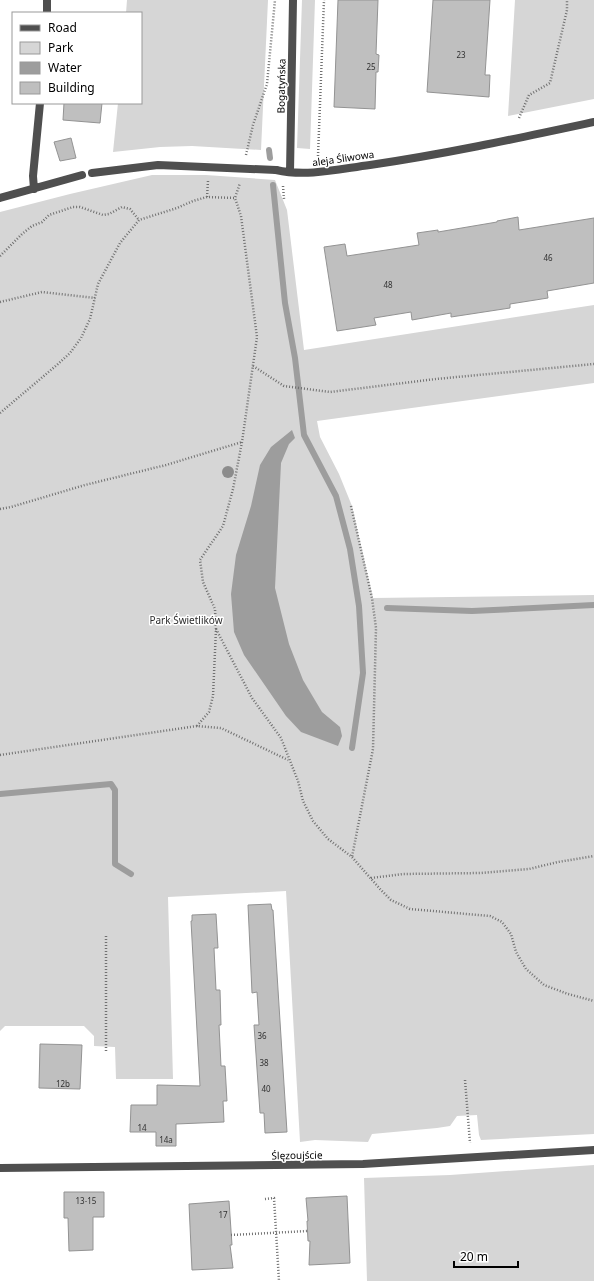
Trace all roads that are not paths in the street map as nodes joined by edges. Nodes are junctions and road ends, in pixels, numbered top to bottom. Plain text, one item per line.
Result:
1 (48, 0) edge
2 (293, 0) edge
3 (46, 12) edge
4 (40, 104) edge
5 (594, 122) edge
6 (290, 172) junction
7 (92, 173) dead end
8 (82, 175) dead end
9 (34, 189) junction
10 (0, 198) edge
11 (594, 1150) edge
12 (0, 1168) edge

1 - 3 street
2 - 6 street, Bogatyńska
4 - 9 street
5 - 6 street, aleja Śliwowa
6 - 7 street, aleja Śliwowa
8 - 9 street
9 - 10 street
11 - 12 street, Ślęzoujście

